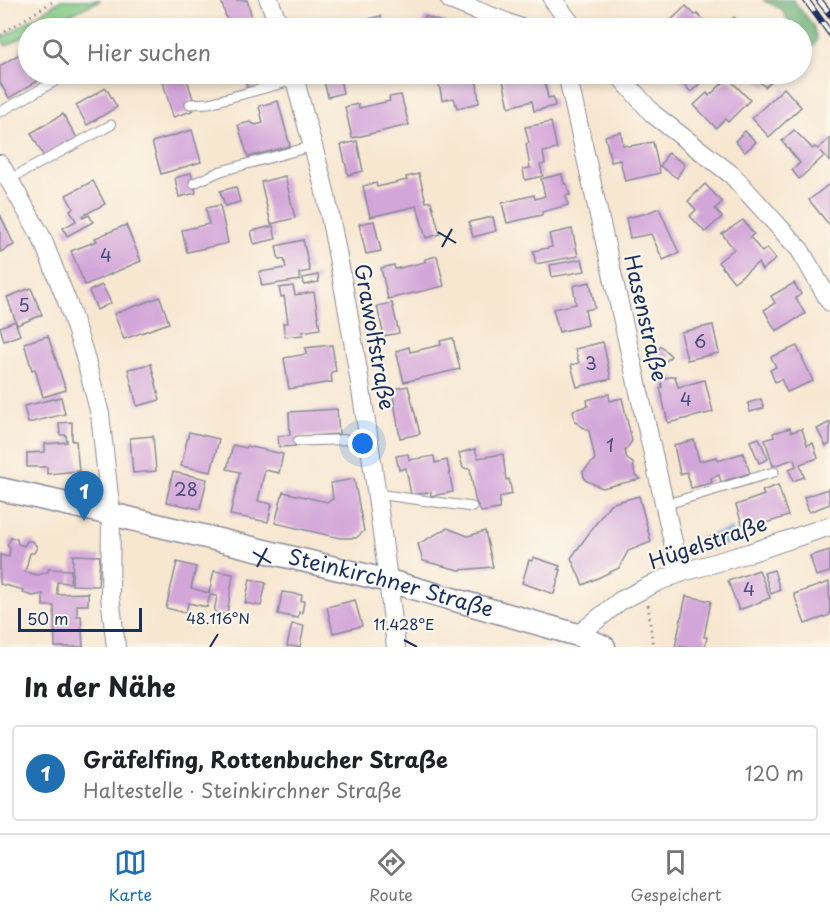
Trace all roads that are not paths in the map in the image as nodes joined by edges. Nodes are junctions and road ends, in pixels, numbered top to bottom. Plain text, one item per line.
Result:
1 (269, 0) edge
2 (450, 0) edge
3 (553, 0) edge
4 (276, 18) edge
5 (496, 18) edge
6 (566, 18) edge
7 (50, 84) edge
8 (272, 84) edge
9 (297, 84) edge
10 (569, 84) edge
11 (627, 84) edge
12 (190, 104) dead end
13 (0, 112) edge
14 (111, 125) dead end
15 (313, 146) junction
16 (5, 172) edge
17 (194, 183) dead end
18 (830, 302) edge
19 (368, 439) junction
20 (298, 441) dead end
21 (774, 472) dead end
22 (0, 489) edge
23 (377, 494) junction
24 (664, 505) junction
25 (472, 507) dead end
26 (111, 514) junction
27 (830, 526) edge
28 (680, 573) junction
29 (389, 581) junction
30 (578, 634) junction
31 (116, 647) edge
32 (396, 647) edge
33 (604, 647) edge

1 - 4 street
2 - 5 street
3 - 6 street
7 - 13 lane
8 - 12 lane
9 - 15 street, Grawolfstraße
10 - 24 street, Hasenstraße
11 - 18 street
14 - 16 lane
15 - 17 lane
15 - 19 street, Grawolfstraße
16 - 26 street
19 - 20 lane
19 - 23 street, Grawolfstraße
21 - 24 lane
22 - 26 street, Steinkirchner Straße
23 - 25 lane
23 - 29 street, Grawolfstraße
24 - 28 street, Hasenstraße
26 - 29 street, Steinkirchner Straße
26 - 31 street
27 - 28 street, Hügelstraße
28 - 30 street, Hügelstraße
29 - 30 street, Steinkirchner Straße
29 - 32 street, Grawolfstraße
30 - 33 street, Steinkirchner Straße

